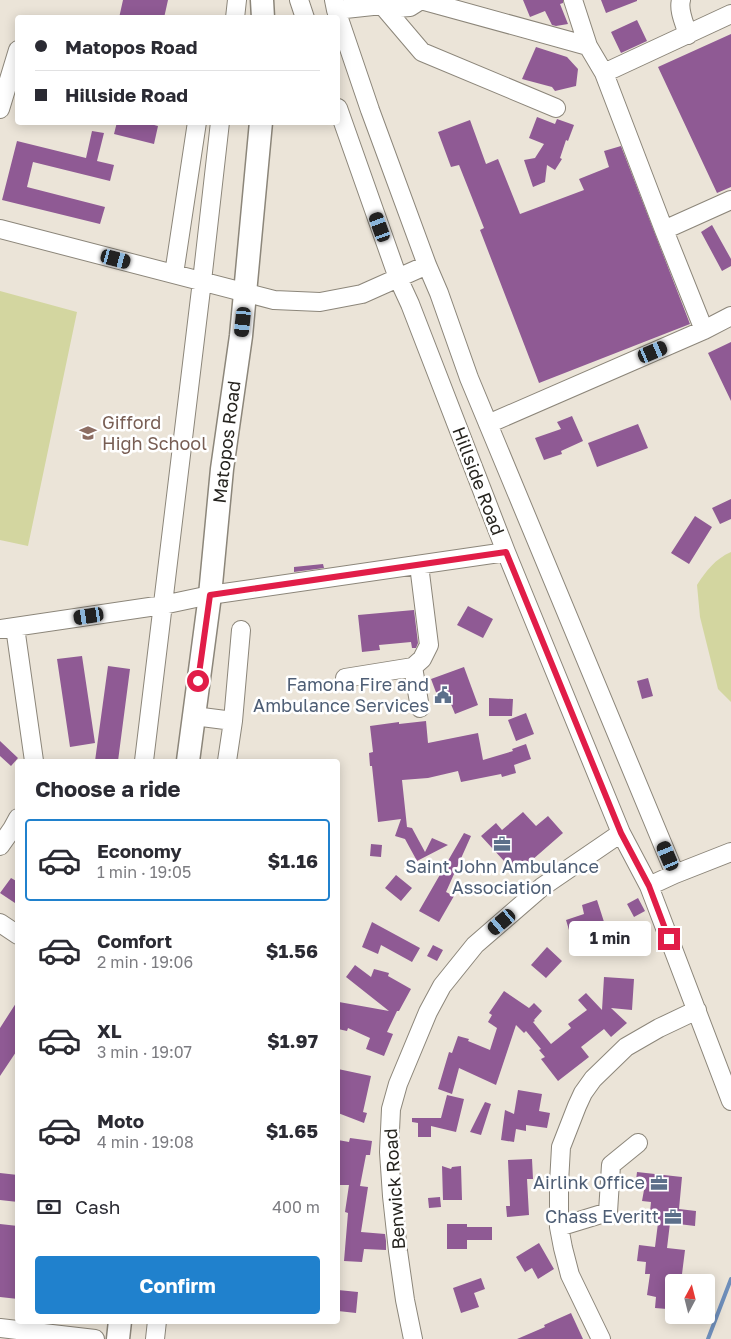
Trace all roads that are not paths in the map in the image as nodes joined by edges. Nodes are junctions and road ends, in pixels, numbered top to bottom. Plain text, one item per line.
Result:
1 (237, 0) edge
2 (262, 0) edge
3 (299, 0) edge
4 (573, 0) edge
5 (681, 0) edge
6 (386, 3) edge
7 (335, 5) edge
8 (731, 14) edge
9 (235, 15) edge
10 (263, 15) edge
11 (304, 15) edge
12 (340, 20) edge
13 (688, 35) junction
14 (588, 46) junction
15 (15, 60) edge
16 (604, 73) junction
17 (556, 108) dead end
18 (0, 109) edge
19 (340, 114) edge
20 (196, 125) edge
21 (220, 125) edge
22 (261, 125) edge
23 (731, 200) edge
24 (0, 229) edge
25 (664, 230) junction
26 (426, 265) junction
27 (174, 274) junction
28 (398, 278) junction
29 (202, 281) junction
30 (246, 292) junction
31 (731, 316) edge
32 (704, 330) junction
33 (488, 424) junction
34 (506, 552) junction
35 (419, 565) junction
36 (210, 595) junction
37 (163, 605) junction
38 (7, 628) edge
39 (241, 630) dead end
40 (413, 667) junction
41 (346, 678) dead end
42 (420, 708) dead end
43 (194, 716) junction
44 (232, 721) junction
45 (34, 759) edge
46 (144, 759) edge
47 (188, 759) edge
48 (227, 759) edge
49 (15, 824) edge
50 (621, 833) junction
51 (0, 846) edge
52 (731, 852) edge
53 (675, 874) junction
54 (649, 886) junction
55 (0, 923) edge
56 (15, 933) edge
57 (697, 1010) junction
58 (731, 1101) edge
59 (638, 1142) dead end
60 (560, 1227) junction
61 (120, 1324) edge
62 (157, 1324) edge
63 (0, 1328) edge
64 (56, 1328) edge
65 (74, 1332) edge
66 (95, 1339) edge
67 (118, 1339) edge
68 (155, 1339) edge
69 (413, 1339) edge
70 (601, 1339) edge

1 - 9 street
2 - 10 main road
3 - 11 street
4 - 14 street
5 - 13 street
6 - 7 street
6 - 14 street
6 - 17 street
8 - 13 street
12 - 26 street
13 - 16 street
14 - 16 street
15 - 18 street
16 - 25 street
19 - 28 street, Hillside Road
20 - 27 street
21 - 29 street
22 - 30 main road, Matopos Road
23 - 25 street
24 - 27 street
25 - 32 street
26 - 28 street
26 - 33 street
27 - 29 street
28 - 30 street
28 - 34 street, Hillside Road
29 - 30 street
29 - 37 street
30 - 36 main road, Matopos Road
31 - 32 street
32 - 33 street
33 - 53 street
34 - 35 street
34 - 50 street, Hillside Road
35 - 36 street
35 - 40 street
36 - 37 street
36 - 43 main road, Matopos Road
37 - 38 street
37 - 46 street
38 - 45 street
39 - 44 street
40 - 41 street
40 - 42 street
43 - 44 street
43 - 47 main road, Matopos Road
44 - 48 street
49 - 51 street
50 - 54 street, Hillside Road
50 - 69 street, Benwick Road
52 - 53 street
53 - 54 street
54 - 57 street, Hillside Road
55 - 56 street
57 - 58 street, Hillside Road
57 - 60 street
59 - 60 street
60 - 70 street
61 - 67 main road
62 - 68 street
63 - 64 street
64 - 65 street
65 - 66 street

